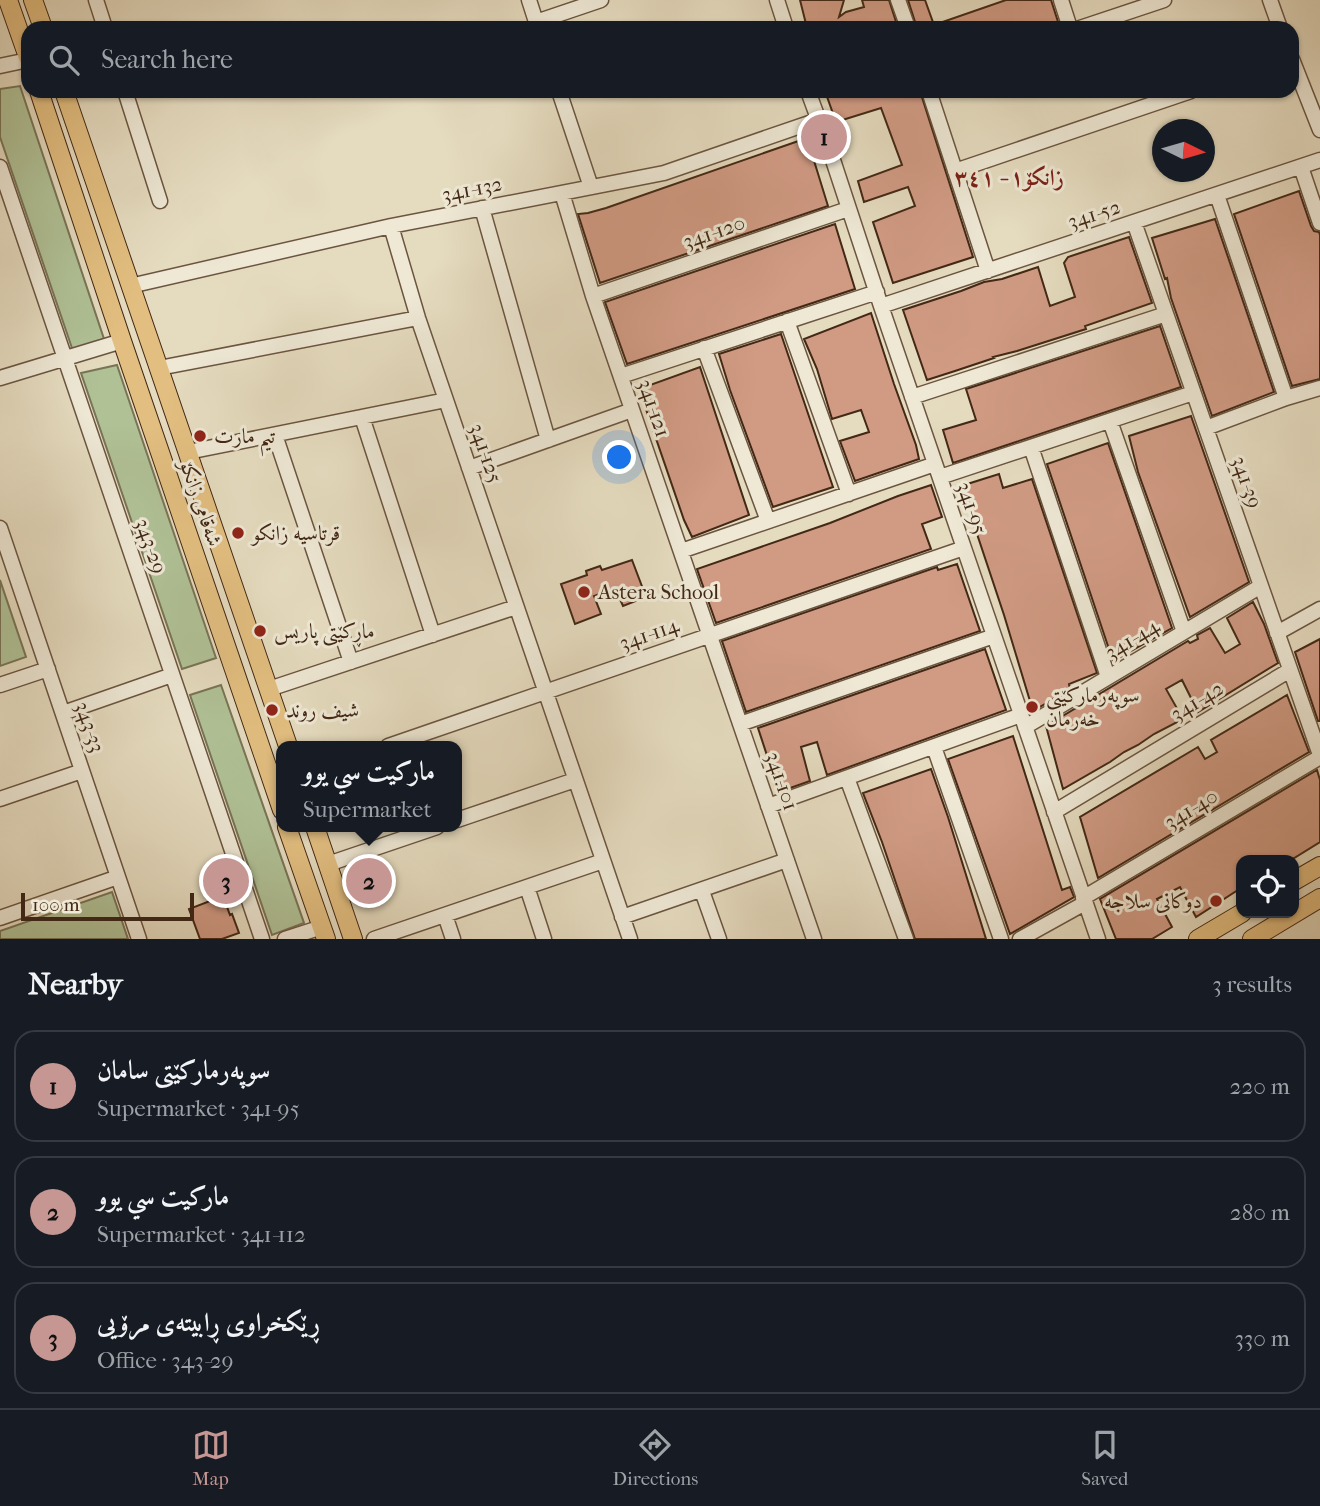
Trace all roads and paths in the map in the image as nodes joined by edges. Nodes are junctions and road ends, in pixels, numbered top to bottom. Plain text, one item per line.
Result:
1 (8, 0) edge
2 (33, 0) edge
3 (96, 0) edge
4 (529, 0) edge
5 (601, 0) edge
6 (777, 0) edge
7 (898, 0) edge
8 (1061, 0) edge
9 (1164, 0) edge
10 (1270, 0) edge
11 (40, 21) edge
12 (103, 21) edge
13 (536, 21) edge
14 (547, 21) edge
15 (784, 21) edge
16 (906, 21) edge
17 (1068, 21) edge
18 (1101, 21) edge
19 (1278, 21) edge
20 (21, 38) edge
21 (21, 61) edge
22 (0, 66) edge
23 (1299, 77) edge
24 (41, 98) edge
25 (66, 98) edge
26 (127, 98) edge
27 (561, 98) edge
28 (810, 98) edge
29 (931, 98) edge
30 (1170, 98) edge
31 (818, 120) junction
32 (1320, 130) edge
33 (1320, 160) edge
34 (0, 167) edge
35 (1301, 167) junction
36 (955, 171) junction
37 (591, 187) junction
38 (562, 193) junction
39 (1217, 195) junction
40 (160, 201) dead end
41 (482, 208) junction
42 (848, 209) junction
43 (1134, 222) junction
44 (1320, 223) edge
45 (391, 226) junction
46 (988, 271) junction
47 (130, 286) junction
48 (593, 296) junction
49 (879, 299) junction
50 (1166, 314) junction
51 (418, 318) junction
52 (787, 321) junction
53 (122, 341) junction
54 (704, 348) junction
55 (65, 358) junction
56 (159, 368) junction
57 (621, 376) junction
58 (0, 378) edge
59 (1194, 393) junction
60 (1319, 393) edge
61 (912, 397) junction
62 (1286, 398) junction
63 (446, 400) junction
64 (632, 410) junction
65 (362, 417) junction
66 (1110, 421) junction
67 (1206, 428) junction
68 (275, 435) junction
69 (548, 440) junction
70 (1031, 447) junction
71 (188, 452) junction
72 (469, 468) junction
73 (937, 471) junction
74 (849, 494) junction
75 (768, 521) junction
76 (0, 528) edge
77 (964, 548) junction
78 (681, 551) junction
79 (5, 558) edge
80 (1261, 586) junction
81 (516, 607) junction
82 (1320, 608) edge
83 (1184, 632) junction
84 (249, 633) junction
85 (1277, 633) junction
86 (433, 635) junction
87 (710, 636) junction
88 (994, 636) junction
89 (224, 643) junction
90 (351, 662) junction
91 (48, 669) junction
92 (1290, 670) junction
93 (173, 676) junction
94 (1108, 677) junction
95 (0, 685) edge
96 (269, 690) junction
97 (545, 692) junction
98 (63, 713) junction
99 (1023, 721) junction
100 (740, 724) junction
101 (286, 741) edge
102 (403, 741) edge
103 (934, 747) junction
104 (1320, 756) edge
105 (82, 771) junction
106 (847, 778) junction
107 (575, 780) junction
108 (276, 793) edge
109 (0, 799) edge
110 (768, 806) junction
111 (1054, 812) junction
112 (462, 818) edge
113 (289, 832) edge
114 (317, 832) edge
115 (422, 832) edge
116 (787, 860) junction
117 (603, 861) junction
118 (328, 863) junction
119 (1320, 866) edge
120 (118, 877) junction
121 (1299, 878) edge
122 (527, 887) junction
123 (702, 891) junction
124 (1320, 898) edge
125 (1084, 901) junction
126 (445, 915) junction
127 (1236, 916) edge
128 (622, 917) junction
129 (0, 918) edge
130 (324, 933) edge
131 (139, 939) edge
132 (262, 939) edge
133 (285, 939) edge
134 (353, 939) edge
135 (374, 939) edge
136 (453, 939) edge
137 (544, 939) edge
138 (629, 939) edge
139 (719, 939) edge
140 (814, 939) edge
141 (906, 939) edge
142 (1002, 939) edge
143 (1020, 939) edge
144 (1098, 939) edge
145 (1198, 939) edge
146 (1252, 939) edge

1 - 20 main road
2 - 11 main road
3 - 12 street
4 - 13 street
5 - 14 street
6 - 15 street
7 - 16 street
8 - 17 street
9 - 18 street
10 - 19 street
21 - 22 street
23 - 32 street
24 - 53 main road, شەقامی زانکۆ
25 - 47 main road, شەقامی زانکۆ
26 - 40 street
27 - 37 street
28 - 31 street, 341-95
29 - 36 street
30 - 36 street
31 - 37 street, 341-132
31 - 42 street, 341-95
33 - 35 street, 341-52
34 - 55 street, 343-29
35 - 39 street, 341-52
35 - 44 street
36 - 46 street
37 - 38 street, 341-132
38 - 41 street, 341-132
38 - 48 street, 341-121
39 - 43 street, 341-52
39 - 62 street
41 - 45 street, 341-132
41 - 69 street
42 - 48 street, 341-120
42 - 49 street, 341-95
43 - 46 street, 341-52
43 - 50 street, 341-39
45 - 47 street, 341-132
45 - 51 street, 341-125
46 - 49 street, 341-52
47 - 56 main road, شەقامی زانکۆ
48 - 57 street, 341-121
49 - 52 street, 341-52
49 - 61 street, 341-95
50 - 59 street, 341-39
50 - 61 street
51 - 56 street
51 - 63 street, 341-125
52 - 54 street, 341-52
52 - 74 street
53 - 55 street
53 - 89 main road, شەقامی زانکۆ
54 - 57 street, 341-52
54 - 75 street
55 - 58 street
55 - 93 street, 343-29
56 - 71 main road, شەقامی زانکۆ
57 - 64 street, 341-121
59 - 66 street
59 - 67 street, 341-39
60 - 62 street
61 - 73 street, 341-95
62 - 67 street
63 - 65 street
63 - 72 street, 341-125
64 - 69 street
64 - 78 street, 341-121
65 - 68 street
65 - 86 street
66 - 70 street
66 - 83 street
67 - 80 street, 341-39
68 - 71 street
68 - 90 street
69 - 72 street
70 - 73 street
70 - 94 street
71 - 84 main road, شەقامی زانکۆ
72 - 81 street, 341-125
73 - 74 street
73 - 77 street, 341-95
74 - 75 street
75 - 78 street
76 - 79 street, 343-33
77 - 87 street, 341-114
77 - 88 street, 341-95
78 - 87 street, 341-121
79 - 91 street, 343-33
80 - 83 street, 341-44
80 - 85 street, 341-39
81 - 86 street
81 - 97 street, 341-125
82 - 85 street
83 - 94 street, 341-44
84 - 89 main road
84 - 96 main road, شەقامی زانکۆ
85 - 92 street, 341-39
86 - 90 street
87 - 97 street, 341-114
87 - 100 street, 341-101
88 - 99 street, 341-95
88 - 100 street
89 - 108 main road, شەقامی زانکۆ
90 - 96 street
91 - 95 street
91 - 98 street, 343-33
92 - 104 street, 341-39
92 - 111 street, 341-42
93 - 98 street
93 - 132 street, 343-29
94 - 99 street, 341-44
96 - 101 main road, شەقامی زانکۆ
97 - 102 street, 341-114
97 - 107 street, 341-125
98 - 105 street, 343-33
99 - 103 street, 341-44
99 - 111 street, 341-95
100 - 110 street, 341-101
103 - 106 street, 341-44
103 - 142 street
104 - 125 street, 341-40
105 - 109 street
105 - 120 street, 343-33
106 - 110 street, 341-44
106 - 141 street
107 - 112 street
107 - 117 street, 341-125
110 - 116 street, 341-101
111 - 125 street, 341-95
113 - 130 main road
114 - 118 main road
115 - 118 street
116 - 123 street
116 - 140 street, 341-101
117 - 122 street
117 - 128 street, 341-125
118 - 134 main road
119 - 121 main road
120 - 129 street
120 - 131 street, 343-33
122 - 126 street
122 - 137 street
123 - 128 street
123 - 139 street
124 - 146 main road
125 - 143 street, 341-40
125 - 144 street, 341-95
126 - 135 street
126 - 136 street
127 - 145 main road
128 - 138 street, 341-125
130 - 133 street

